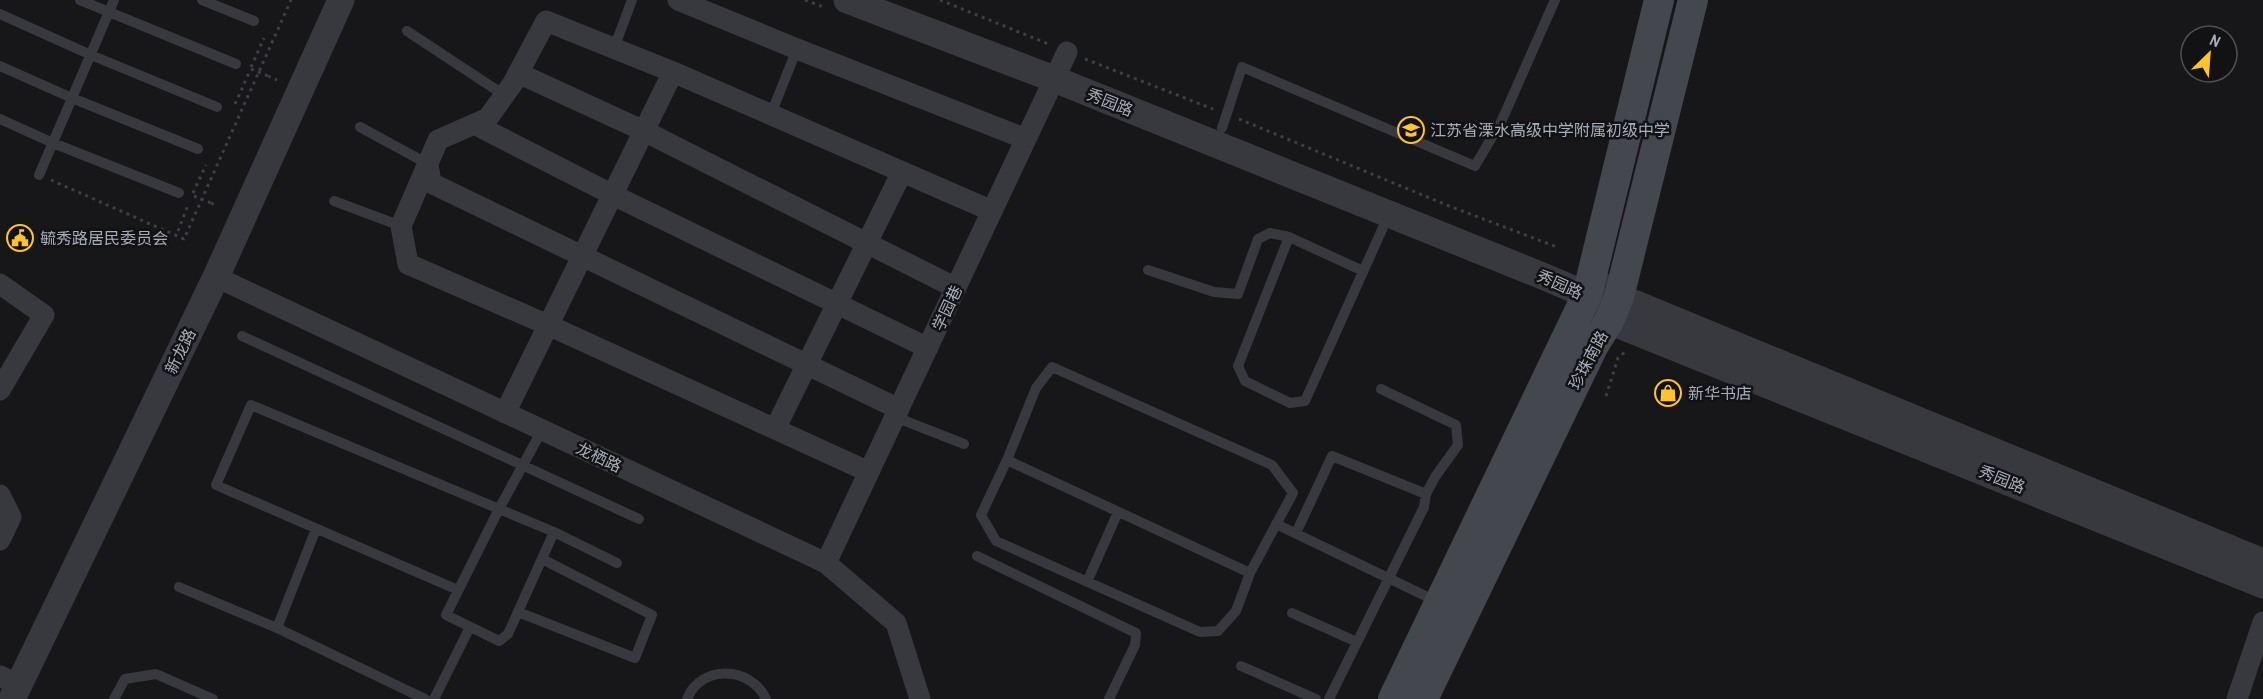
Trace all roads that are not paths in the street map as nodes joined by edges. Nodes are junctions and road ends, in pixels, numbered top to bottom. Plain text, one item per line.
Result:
1 (80, 0) edge
2 (114, 0) edge
3 (202, 0) edge
4 (341, 0) edge
5 (632, 0) edge
6 (678, 0) edge
7 (847, 0) edge
8 (896, 0) edge
9 (1556, 0) edge
10 (1659, 0) edge
11 (1692, 0) edge
12 (109, 13) junction
13 (0, 14) edge
14 (254, 21) dead end
15 (407, 31) dead end
16 (614, 48) junction
17 (796, 49) junction
18 (91, 55) junction
19 (236, 64) dead end
20 (1061, 65) junction
21 (0, 66) edge
22 (674, 72) junction
23 (519, 73) junction
24 (504, 95) junction
25 (72, 98) junction
26 (217, 107) dead end
27 (771, 114) junction
28 (0, 119) edge
29 (1224, 121) junction
30 (474, 124) junction
31 (360, 127) dead end
32 (644, 131) junction
33 (1026, 139) junction
34 (53, 143) junction
35 (198, 149) dead end
36 (428, 164) junction
37 (902, 172) junction
38 (39, 175) road end
39 (179, 193) dead end
40 (613, 195) junction
41 (334, 201) dead end
42 (992, 211) junction
43 (1389, 214) junction
44 (401, 226) junction
45 (1289, 237) junction
46 (868, 244) junction
47 (582, 256) junction
48 (1148, 270) dead end
49 (1363, 271) junction
50 (216, 277) junction
51 (0, 284) edge
52 (1590, 287) junction
53 (956, 288) junction
54 (837, 303) junction
55 (1614, 309) junction
56 (548, 325) junction
57 (242, 336) dead end
58 (928, 348) junction
59 (806, 365) junction
60 (1381, 389) dead end
61 (0, 390) edge
62 (505, 413) junction
63 (897, 413) junction
64 (775, 429) junction
65 (542, 430) junction
66 (964, 444) dead end
67 (1007, 460) junction
68 (524, 466) junction
69 (869, 472) junction
70 (1426, 494) junction
71 (0, 495) edge
72 (499, 509) junction
73 (1118, 512) junction
74 (639, 519) dead end
75 (1276, 524) junction
76 (316, 529) junction
77 (2, 532) edge
78 (554, 532) junction
79 (1296, 533) junction
80 (976, 556) dead end
81 (542, 558) junction
82 (2263, 561) edge
83 (617, 563) dead end
84 (826, 563) junction
85 (1250, 573) junction
86 (1388, 577) junction
87 (1087, 582) junction
88 (2263, 585) edge
89 (179, 587) dead end
90 (458, 590) junction
91 (1451, 609) junction
92 (518, 612) junction
93 (1292, 613) dead end
94 (2263, 622) edge
95 (470, 627) junction
96 (277, 628) junction
97 (1357, 642) junction
98 (1241, 666) dead end
99 (10, 687) edge
100 (114, 699) edge
101 (213, 699) edge
102 (425, 699) edge
103 (434, 699) edge
104 (687, 699) edge
105 (766, 699) edge
106 (920, 699) edge
107 (1109, 699) edge
108 (1316, 699) edge
109 (1329, 699) edge
110 (1393, 699) edge
111 (1423, 699) edge
112 (2237, 699) edge

1 - 12 lane
2 - 12 lane
3 - 14 lane
4 - 50 street, 新龙路
5 - 16 lane
6 - 17 street
7 - 20 street, 秀园路
8 - 20 street, 秀园路
9 - 29 lane
10 - 52 main road, 珍珠南路
11 - 55 main road, 珍珠南路
12 - 18 lane
12 - 19 lane
13 - 18 lane
15 - 24 lane
16 - 22 street
16 - 23 street
17 - 27 lane
17 - 33 street
18 - 25 lane
18 - 26 lane
20 - 29 street, 秀园路
20 - 33 street, 学园巷
20 - 43 street, 秀园路
21 - 25 lane
22 - 27 street
22 - 32 street
23 - 24 street
23 - 32 street
24 - 30 street
25 - 34 lane
25 - 35 lane
27 - 37 street
28 - 34 lane
29 - 52 street, 秀园路
30 - 36 street
30 - 40 street
31 - 36 lane
32 - 40 street
32 - 46 street
33 - 42 street, 学园巷
34 - 38 lane
34 - 39 lane
36 - 44 street
36 - 47 street
37 - 42 street
37 - 46 street
40 - 47 street
40 - 54 street
41 - 44 lane
42 - 53 street, 学园巷
43 - 49 lane
43 - 52 street, 秀园路
44 - 56 street
45 - 48 lane
45 - 49 lane
45 - 49 lane
46 - 53 street
46 - 54 street
47 - 56 street
47 - 59 street
50 - 62 street, 龙栖路
50 - 99 street, 新龙路
51 - 61 street
52 - 55 street, 秀园路
52 - 91 main road, 珍珠南路
53 - 58 street, 学园巷
54 - 58 street
54 - 59 street
55 - 82 street, 秀园路
55 - 88 street, 秀园路
55 - 91 main road, 珍珠南路
56 - 62 street
56 - 64 street
57 - 68 lane
58 - 63 street, 学园巷
59 - 63 street
59 - 64 street
60 - 70 lane
62 - 65 street, 龙栖路
63 - 66 lane
63 - 69 street, 学园巷
64 - 69 street
65 - 68 lane
65 - 84 street, 龙栖路
67 - 73 lane
67 - 75 lane
67 - 87 lane
68 - 72 lane
68 - 74 lane
69 - 84 street, 学园巷
70 - 79 lane
70 - 86 lane
71 - 77 street
72 - 76 lane
72 - 78 lane
72 - 90 lane
73 - 85 lane
73 - 87 lane
75 - 79 lane
75 - 85 lane
76 - 90 lane
76 - 96 lane
78 - 81 lane
78 - 83 lane
79 - 86 lane
80 - 107 lane
81 - 92 lane
81 - 92 lane
84 - 106 street, 龙栖路
85 - 87 lane
86 - 91 lane
86 - 97 lane
89 - 96 lane
90 - 95 lane
91 - 110 main road, 珍珠南路
91 - 111 main road, 珍珠南路
92 - 95 lane
93 - 97 lane
94 - 112 street
95 - 103 lane
96 - 102 lane
97 - 109 lane
98 - 108 lane
100 - 101 lane
104 - 105 lane

